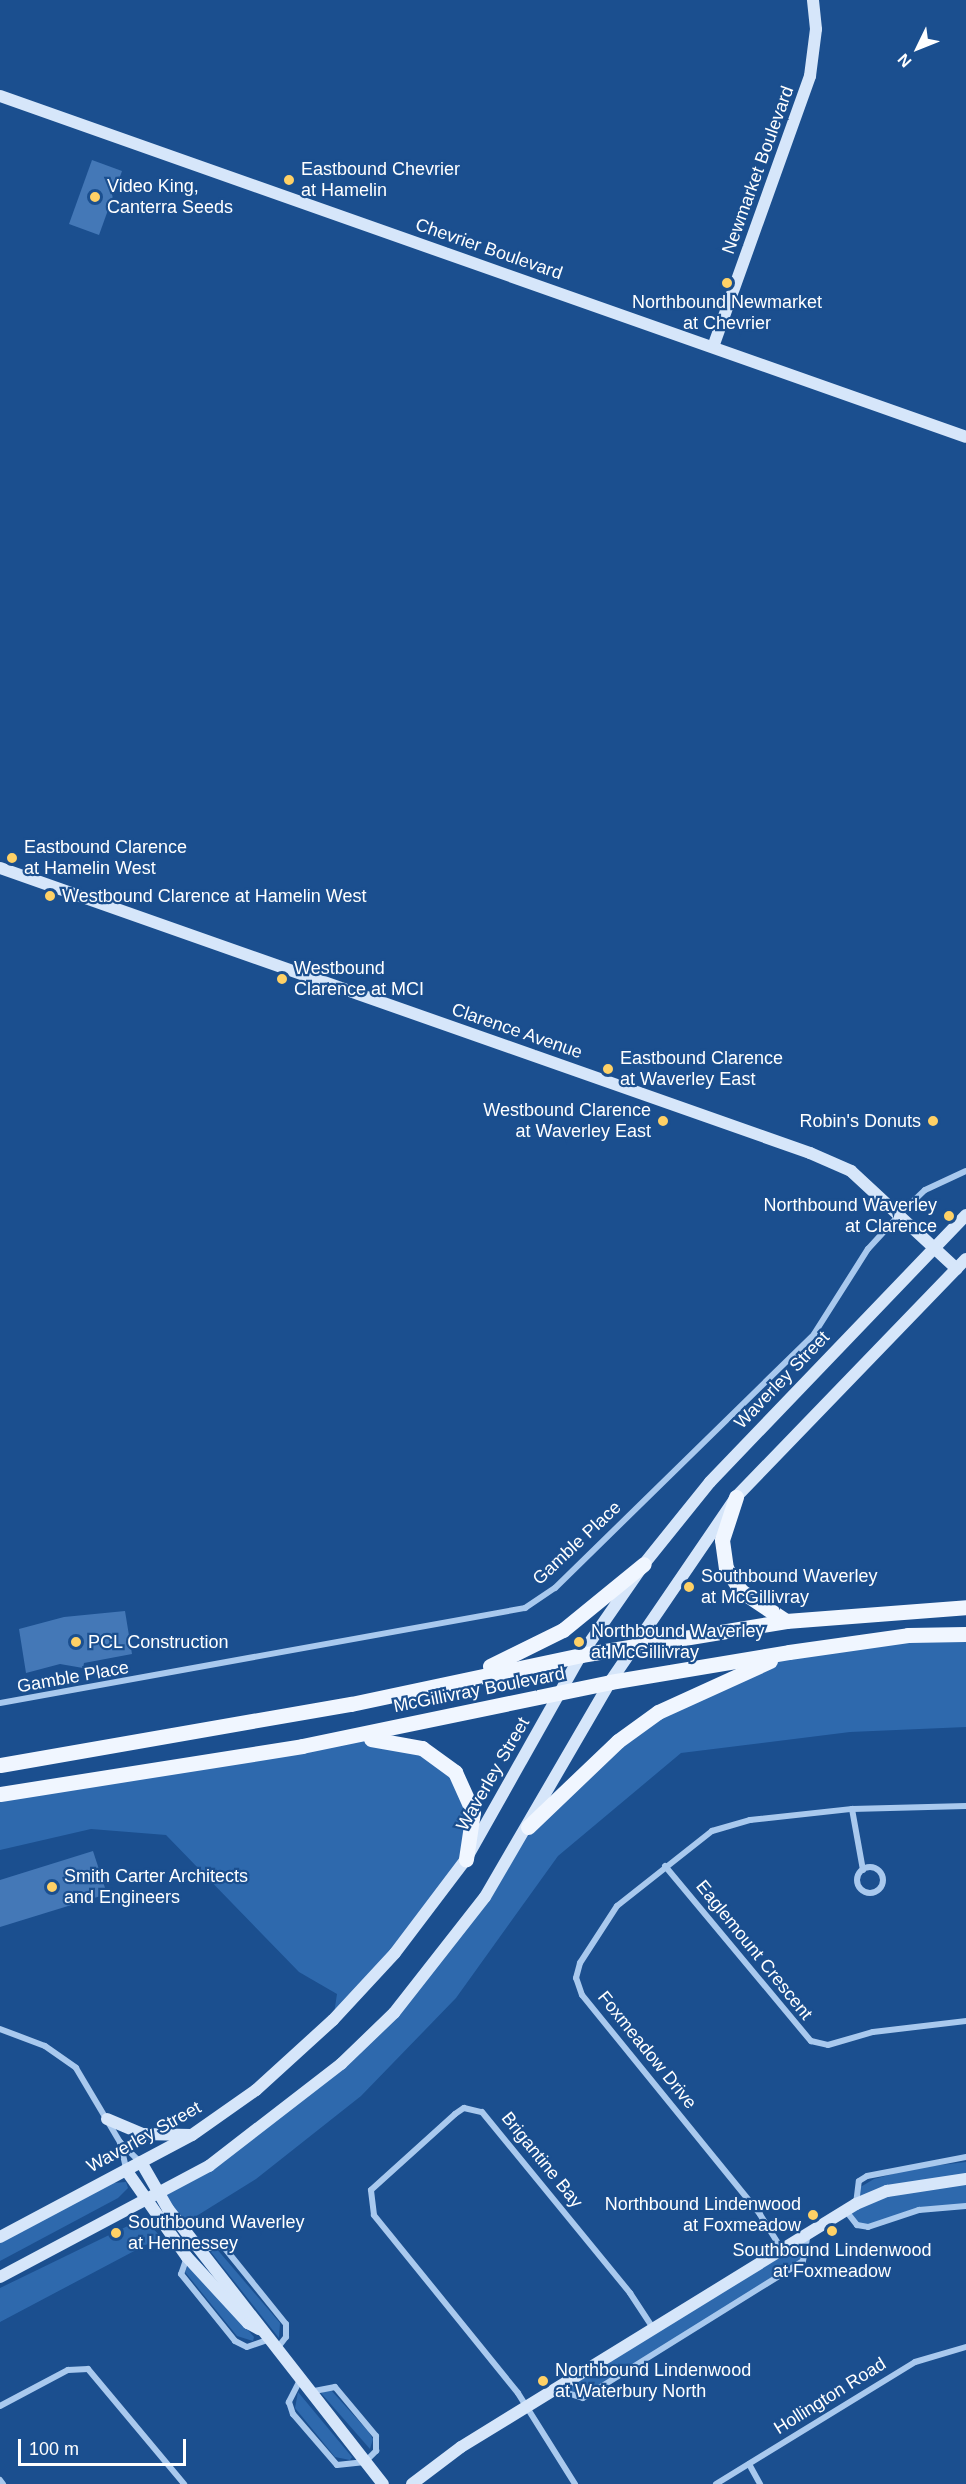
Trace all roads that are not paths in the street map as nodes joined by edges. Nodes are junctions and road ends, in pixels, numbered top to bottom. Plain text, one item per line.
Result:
1 (813, 0) edge
2 (0, 96) edge
3 (713, 347) junction
4 (966, 437) edge
5 (0, 868) edge
6 (966, 1171) edge
7 (901, 1213) junction
8 (966, 1215) edge
9 (935, 1246) junction
10 (966, 1259) edge
11 (957, 1269) junction
12 (736, 1497) junction
13 (644, 1564) junction
14 (966, 1607) edge
15 (786, 1621) junction
16 (966, 1634) edge
17 (638, 1647) junction
18 (789, 1652) junction
19 (581, 1655) junction
20 (454, 1680) junction
21 (610, 1682) junction
22 (560, 1695) junction
23 (0, 1703) edge
24 (302, 1746) junction
25 (0, 1765) edge
26 (0, 1794) edge
27 (966, 1806) edge
28 (852, 1809) junction
29 (528, 1827) junction
30 (466, 1858) junction
31 (665, 1866) junction
32 (863, 1870) junction
33 (966, 2021) edge
34 (0, 2029) edge
35 (107, 2119) junction
36 (192, 2135) junction
37 (120, 2142) junction
38 (966, 2157) edge
39 (141, 2162) junction
40 (126, 2170) junction
41 (966, 2179) edge
42 (159, 2193) junction
43 (145, 2200) junction
44 (966, 2206) edge
45 (851, 2207) junction
46 (808, 2233) junction
47 (0, 2237) edge
48 (201, 2248) junction
49 (781, 2248) junction
50 (187, 2257) junction
51 (0, 2277) edge
52 (259, 2329) junction
53 (653, 2329) junction
54 (267, 2340) junction
55 (966, 2348) edge
56 (276, 2350) junction
57 (300, 2380) junction
58 (555, 2388) junction
59 (310, 2392) junction
60 (0, 2406) edge
61 (526, 2407) junction
62 (365, 2462) junction
63 (749, 2463) junction
64 (0, 2480) edge
65 (3, 2484) edge
66 (184, 2484) edge
67 (383, 2484) edge
68 (412, 2484) edge
69 (575, 2484) edge
70 (716, 2484) edge
71 (760, 2484) edge

1 - 3 street, Newmarket Boulevard
2 - 3 street, Chevrier Boulevard
3 - 4 street, Chevrier Boulevard
5 - 7 street, Clarence Avenue
6 - 7 street, Gamble Place
7 - 9 street, Clarence Avenue
7 - 23 street, Gamble Place
8 - 9 street, Waverley Street
9 - 11 street, Clarence Avenue
9 - 13 street, Waverley Street
10 - 11 street
11 - 12 street
12 - 15 main road
12 - 17 street
13 - 19 street, Waverley Street
13 - 20 main road
14 - 15 main road, McGillivray Boulevard
15 - 17 main road, McGillivray Boulevard
16 - 18 main road, McGillivray Boulevard
17 - 19 main road, McGillivray Boulevard
17 - 21 street
18 - 21 main road, McGillivray Boulevard
18 - 29 main road
19 - 20 main road, McGillivray Boulevard
19 - 22 street, Waverley Street
20 - 25 main road, McGillivray Boulevard
21 - 22 main road, McGillivray Boulevard
21 - 29 street
22 - 24 main road, McGillivray Boulevard
22 - 30 street, Waverley Street
24 - 26 main road, McGillivray Boulevard
24 - 30 main road
27 - 28 street, Foxmeadow Drive
28 - 31 street, Foxmeadow Drive
28 - 32 street
29 - 42 street
30 - 36 street, Waverley Street
31 - 33 street, Eaglemount Crescent
31 - 49 street, Foxmeadow Drive
32 - 32 street
34 - 35 street
35 - 36 street
35 - 37 street
36 - 39 street, Waverley Street
37 - 39 street
37 - 40 street
38 - 45 street
39 - 40 street, Waverley Street
39 - 42 street
40 - 43 street
40 - 47 street, Waverley Street
41 - 45 street
42 - 43 street
42 - 48 street
43 - 50 street
43 - 51 street
44 - 45 street
45 - 46 street
46 - 49 street
46 - 58 street
48 - 52 street
48 - 56 street
49 - 53 street
50 - 52 street
50 - 54 street
52 - 54 street
53 - 58 street
53 - 61 street, Brigantine Bay
54 - 56 street
55 - 63 street, Hollington Road
56 - 57 street
57 - 59 street
57 - 62 street
58 - 61 street
59 - 62 street
59 - 62 street
60 - 66 street
61 - 68 street
61 - 69 street
62 - 67 street
63 - 70 street, Hollington Road
63 - 71 street
64 - 65 street

